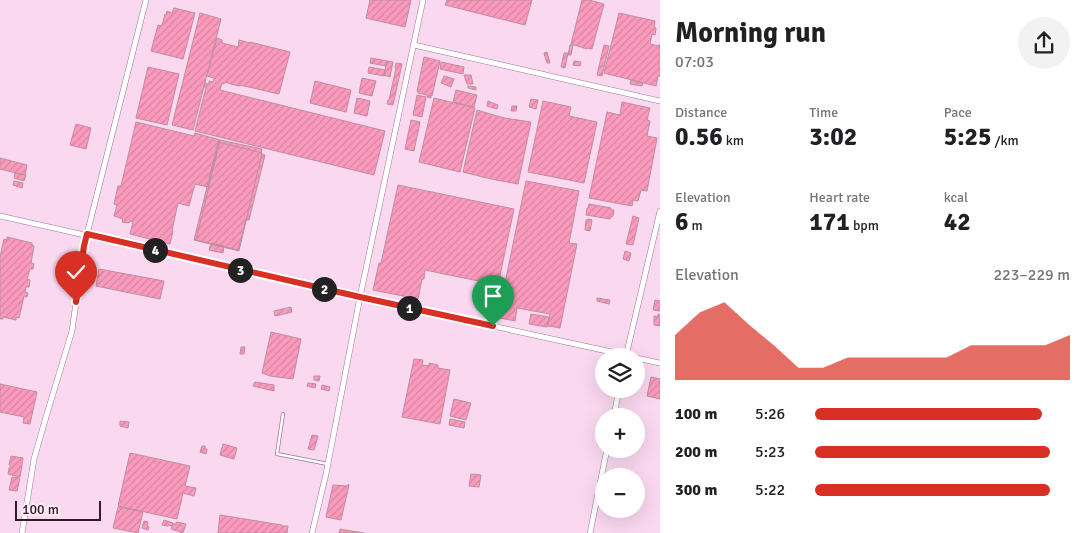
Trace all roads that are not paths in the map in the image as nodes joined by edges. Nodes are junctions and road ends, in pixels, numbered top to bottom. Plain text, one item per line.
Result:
1 (146, 0) edge
2 (423, 0) edge
3 (414, 45) junction
4 (660, 101) edge
5 (660, 211) edge
6 (0, 216) edge
7 (87, 234) junction
8 (360, 297) junction
9 (630, 348) edge
10 (595, 349) edge
11 (645, 360) edge
12 (660, 363) edge
13 (283, 414) dead end
14 (605, 458) edge
15 (328, 464) junction
16 (22, 533) edge
17 (312, 533) edge
18 (590, 533) edge

1 - 7 street
2 - 3 street
3 - 4 street
3 - 8 street
5 - 9 street
6 - 7 street
7 - 8 street
7 - 16 street
8 - 10 street
8 - 15 street
11 - 12 street
13 - 15 lane
14 - 18 street
15 - 17 street

